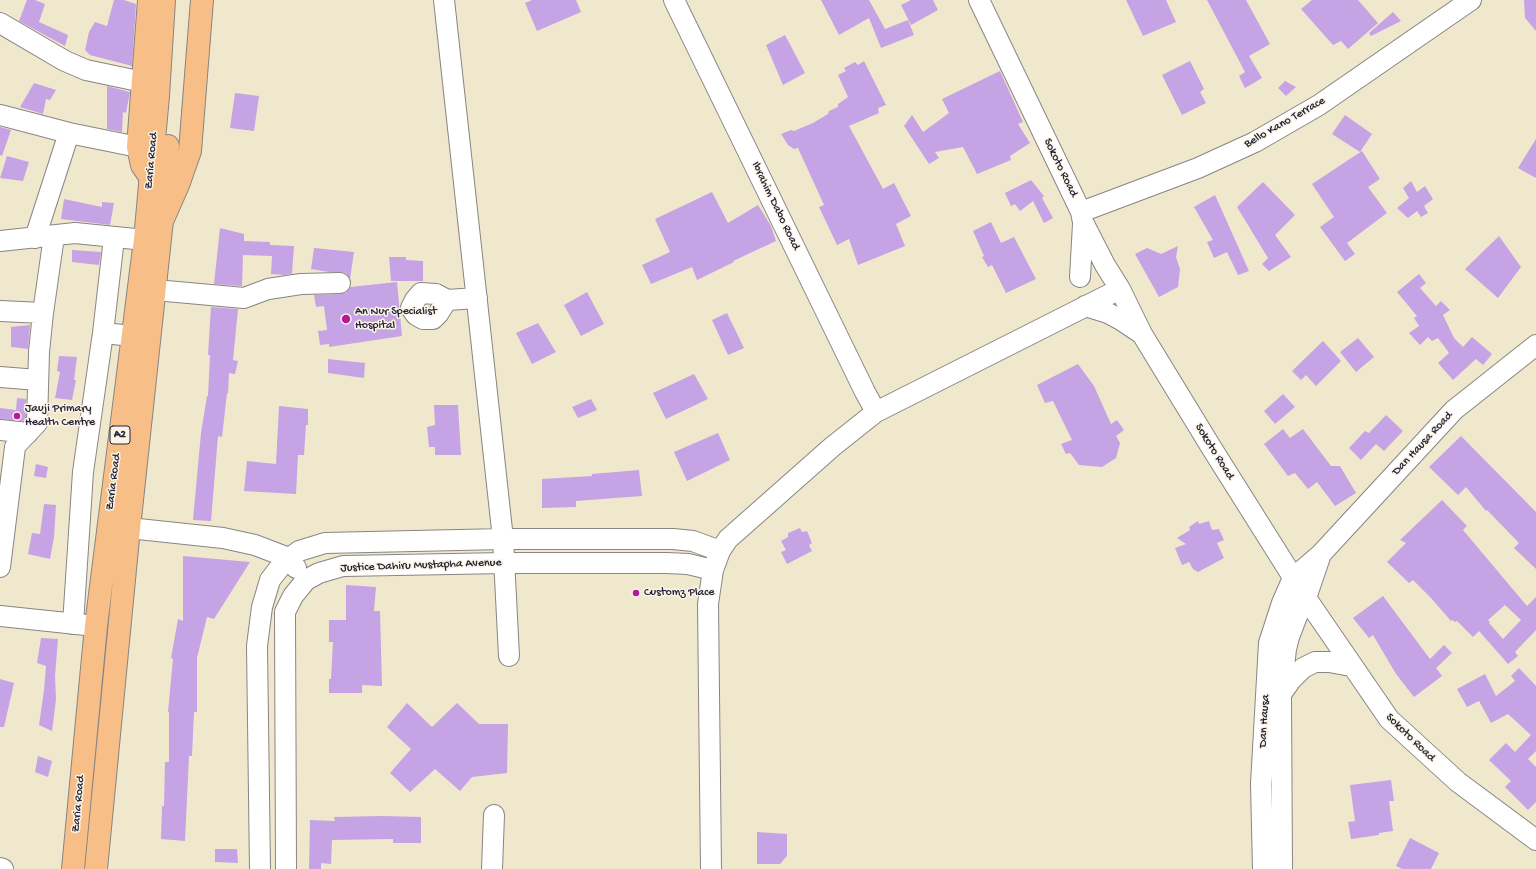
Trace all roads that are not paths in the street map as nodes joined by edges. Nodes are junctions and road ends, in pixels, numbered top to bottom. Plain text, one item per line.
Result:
1 (152, 0) edge
2 (179, 0) edge
3 (202, 0) edge
4 (444, 0) edge
5 (674, 0) edge
6 (979, 0) edge
7 (1471, 0) edge
8 (0, 23) edge
9 (143, 82) junction
10 (0, 115) edge
11 (69, 132) junction
12 (138, 147) junction
13 (150, 177) junction
14 (1082, 217) junction
15 (162, 220) junction
16 (54, 236) junction
17 (35, 238) junction
18 (114, 238) junction
19 (145, 240) junction
20 (0, 241) edge
21 (1080, 277) dead end
22 (340, 283) dead end
23 (1120, 289) junction
24 (155, 290) junction
25 (477, 298) junction
26 (447, 300) dead end
27 (1085, 306) junction
28 (0, 311) edge
29 (43, 313) junction
30 (103, 333) junction
31 (1142, 334) junction
32 (133, 336) junction
33 (1536, 345) edge
34 (0, 377) edge
35 (38, 380) junction
36 (876, 412) junction
37 (0, 430) edge
38 (28, 433) junction
39 (5, 488) edge
40 (129, 528) junction
41 (503, 539) junction
42 (720, 551) junction
43 (1276, 551) junction
44 (1320, 554) junction
45 (289, 558) junction
46 (505, 563) junction
47 (0, 567) edge
48 (713, 570) junction
49 (1293, 578) junction
50 (306, 580) junction
51 (1306, 598) junction
52 (0, 616) edge
53 (72, 624) junction
54 (96, 626) junction
55 (1273, 629) junction
56 (509, 656) dead end
57 (1352, 666) junction
58 (1281, 694) junction
59 (494, 815) dead end
60 (1536, 840) edge
61 (0, 868) edge
62 (3, 869) edge
63 (73, 869) edge
64 (96, 869) edge
65 (260, 869) edge
66 (286, 869) edge
67 (492, 869) edge
68 (711, 869) edge
69 (1263, 869) edge
70 (1282, 869) edge

1 - 9 main road
1 - 13 main road, Zaria Road / A2
2 - 15 main road, Zaria Road / A2
3 - 15 main road
4 - 25 street
5 - 36 street, Ibrahim Dabo Road
6 - 14 street, Sokoto Road
7 - 14 street, Bello Kano Terrace
8 - 9 street
9 - 12 main road
10 - 11 street
11 - 12 street
11 - 17 street
12 - 13 main road
13 - 19 main road, Zaria Road / A2
14 - 21 street
14 - 23 street, Sokoto Road
15 - 24 main road, Zaria Road / A2
16 - 17 street
16 - 18 street
16 - 29 street
17 - 20 street
18 - 19 street
18 - 30 street
19 - 32 main road, Zaria Road / A2
22 - 24 street
23 - 27 street
23 - 31 street, Sokoto Road
24 - 40 main road, Zaria Road / A2
25 - 26 street
25 - 41 street
27 - 31 street
27 - 36 street
28 - 29 street
29 - 35 street
30 - 32 street
30 - 53 street
31 - 43 street, Sokoto Road
32 - 54 main road, Zaria Road / A2
33 - 44 street, Dan Hausa Road
34 - 35 street
35 - 38 street
36 - 42 street
37 - 38 street
38 - 39 street
39 - 47 street
40 - 45 street
40 - 64 main road, Zaria Road / A2
41 - 42 street
41 - 45 street
41 - 46 street
42 - 48 street
43 - 49 street, Sokoto Road
43 - 55 street
44 - 49 street, Dan Hausa Road
44 - 51 street, Dan Hausa
45 - 50 street
45 - 65 street
46 - 48 street, Justice Dahiru Mustapha Avenue
46 - 50 street, Justice Dahiru Mustapha Avenue
46 - 56 street
48 - 68 street
49 - 51 street, Sokoto Road
49 - 55 street, Dan Hausa
50 - 66 street, Justice Dahiru Mustapha Avenue
51 - 57 street, Sokoto Road
51 - 58 street, Dan Hausa
52 - 53 street
53 - 54 street
54 - 63 main road, Zaria Road / A2
55 - 69 street, Dan Hausa
57 - 58 street
57 - 60 street, Sokoto Road
58 - 70 street, Dan Hausa
59 - 67 street
61 - 62 street

